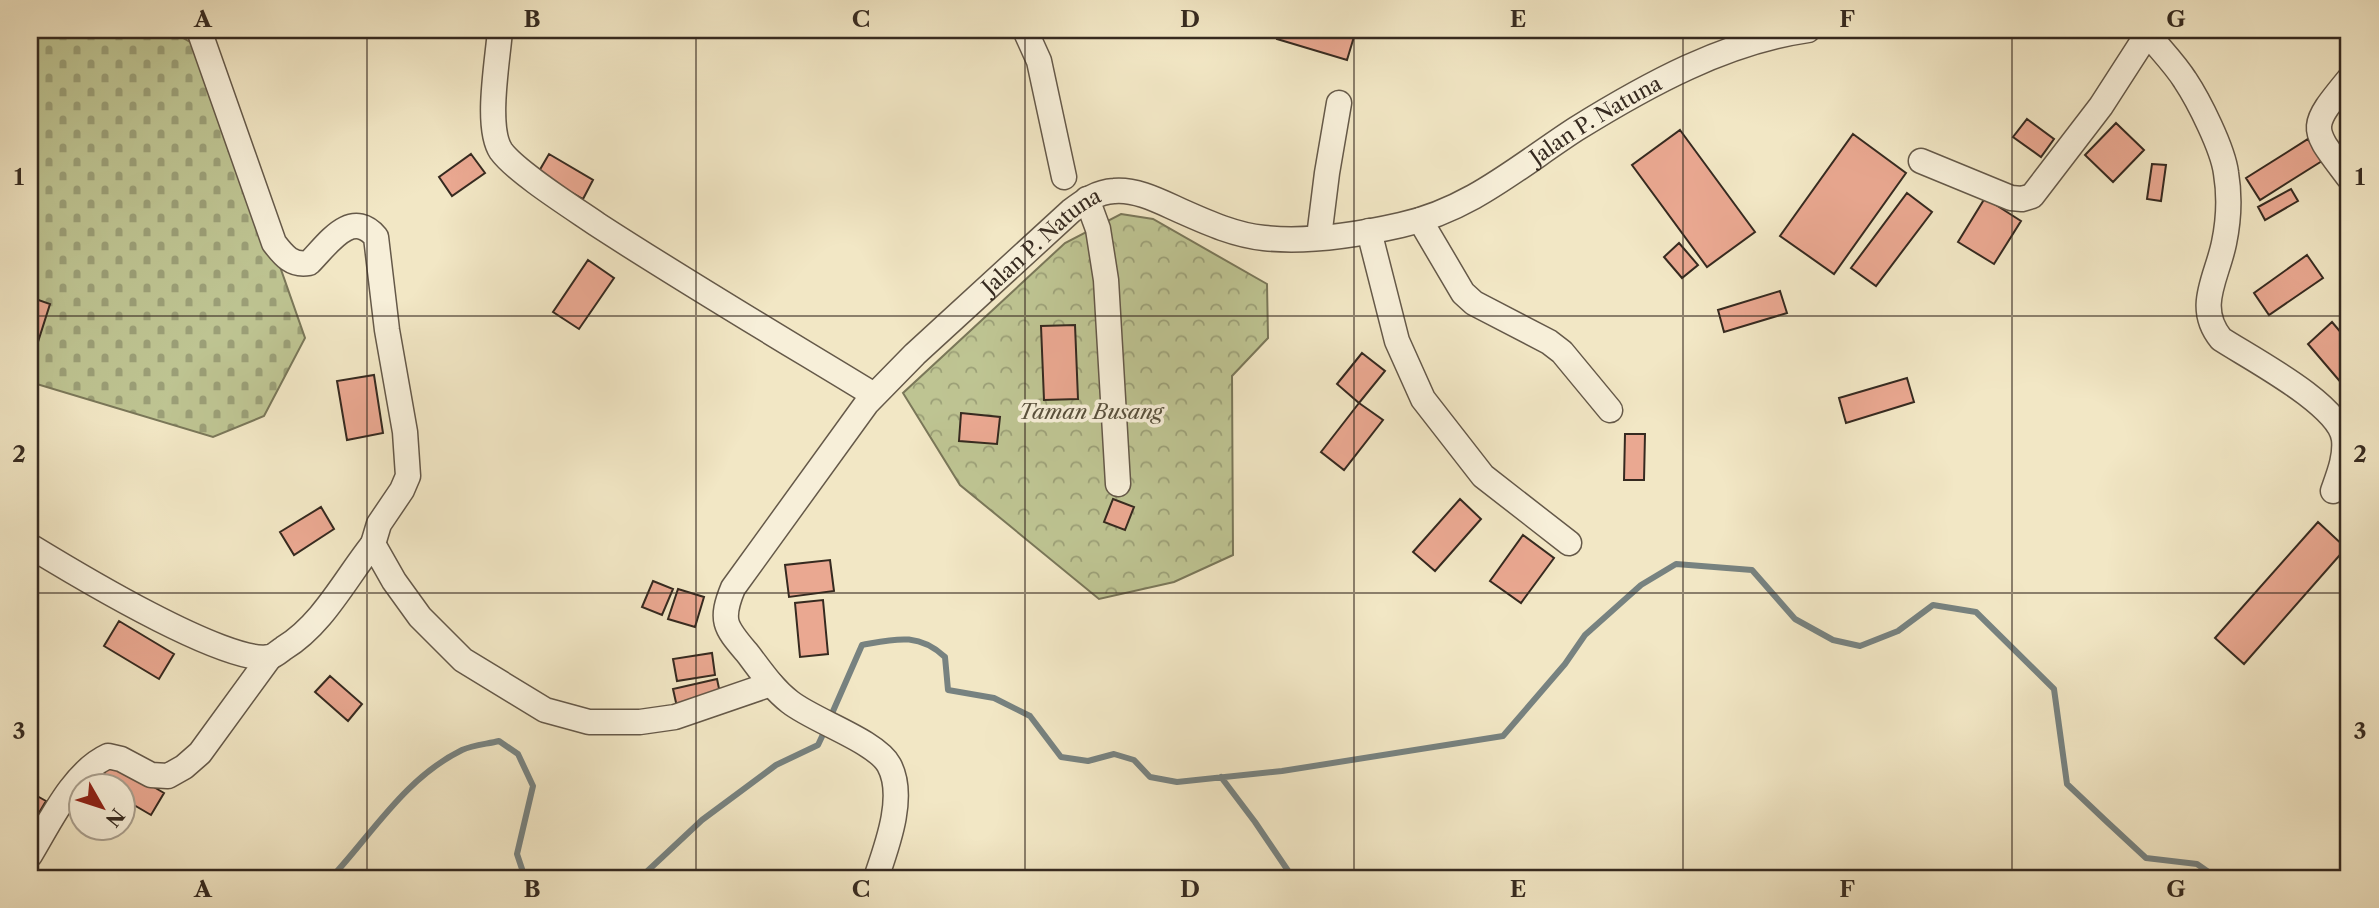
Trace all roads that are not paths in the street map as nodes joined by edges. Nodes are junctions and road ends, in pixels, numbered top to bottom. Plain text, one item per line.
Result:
1 (199, 30) edge
2 (500, 30) edge
3 (1025, 30) edge
4 (1808, 30) edge
5 (2149, 32) edge
6 (2349, 79) edge
7 (1339, 103) dead end
8 (1921, 161) dead end
9 (2349, 178) edge
10 (1073, 195) junction
11 (1420, 220) junction
12 (1368, 231) junction
13 (1319, 237) junction
14 (874, 395) junction
15 (1611, 410) dead end
16 (1118, 484) dead end
17 (2333, 491) dead end
18 (1569, 542) dead end
19 (373, 544) junction
20 (30, 546) edge
21 (270, 657) junction
22 (771, 684) junction
23 (30, 855) edge
24 (876, 878) edge

1 - 19 street
2 - 14 street
3 - 10 street
4 - 11 street, Jalan P. Natuna
5 - 8 street
5 - 17 street
6 - 9 street
7 - 13 street
10 - 13 street, Jalan P. Natuna
10 - 14 street, Jalan P. Natuna
10 - 16 street
11 - 12 street, Jalan P. Natuna
11 - 15 street
12 - 13 street, Jalan P. Natuna
12 - 18 street
14 - 22 street, Jalan P. Natuna
19 - 21 street
19 - 22 street
20 - 21 street
21 - 23 street
22 - 24 street, Jalan P. Natuna

